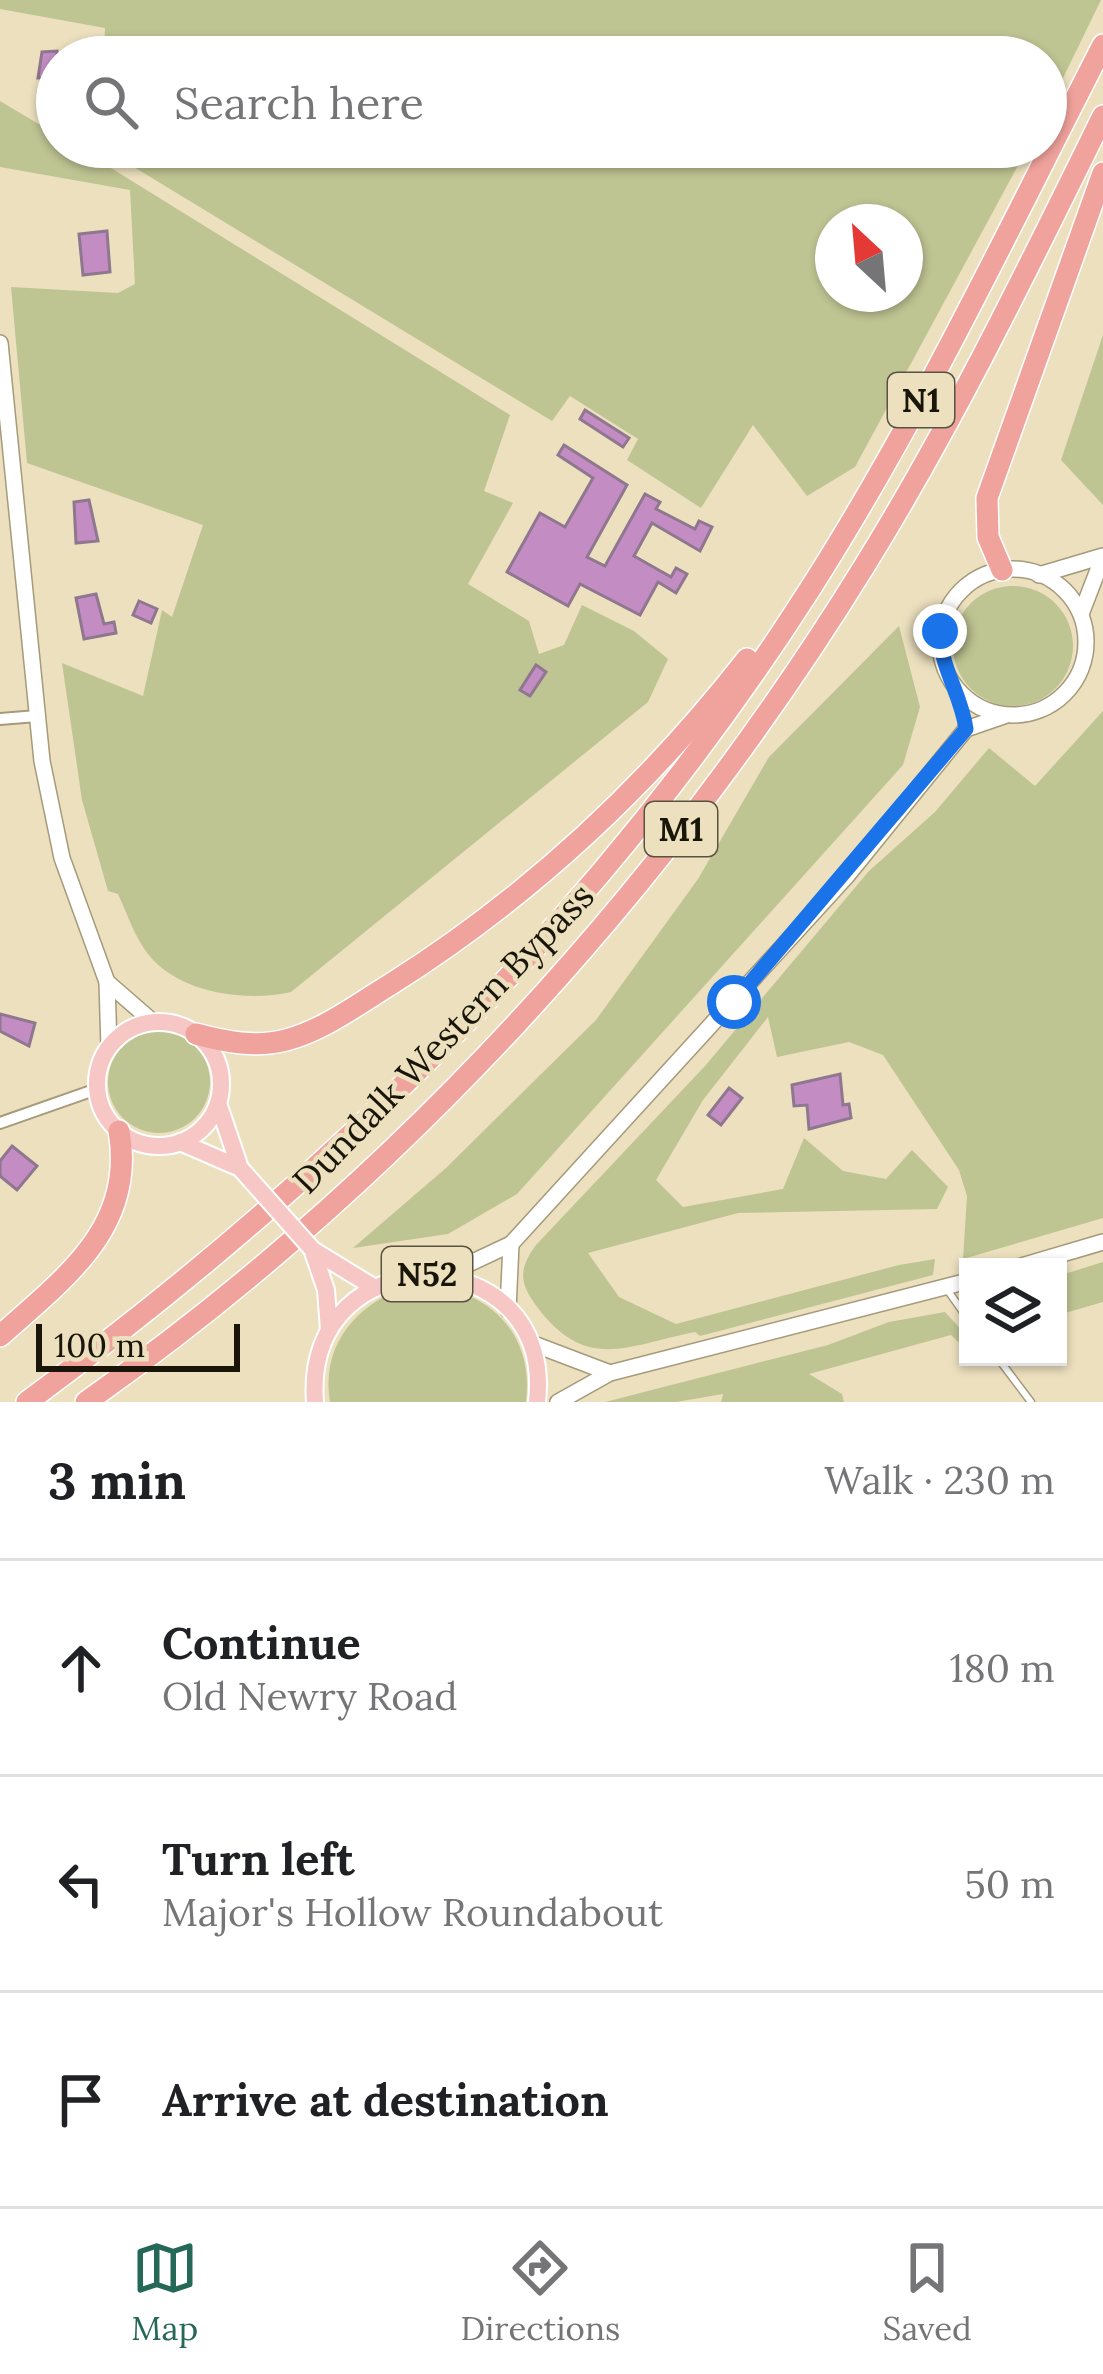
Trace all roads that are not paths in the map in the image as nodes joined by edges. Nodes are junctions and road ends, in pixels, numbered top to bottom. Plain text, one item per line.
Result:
1 (1103, 45) edge
2 (1067, 115) edge
3 (1103, 116) edge
4 (1040, 168) edge
5 (1103, 173) edge
6 (0, 343) edge
7 (833, 551) junction
8 (1103, 556) edge
9 (1002, 570) junction
10 (1039, 574) junction
11 (1081, 614) junction
12 (961, 695) junction
13 (37, 716) junction
14 (1004, 716) junction
15 (0, 719) edge
16 (966, 729) junction
17 (107, 982) junction
18 (153, 1022) junction
19 (196, 1034) junction
20 (109, 1048) junction
21 (98, 1089) junction
22 (218, 1102) junction
23 (0, 1123) edge
24 (119, 1131) junction
25 (180, 1142) junction
26 (240, 1168) junction
27 (1103, 1242) edge
28 (512, 1244) junction
29 (312, 1249) junction
30 (1049, 1258) edge
31 (443, 1276) junction
32 (959, 1283) edge
33 (946, 1287) junction
34 (375, 1288) junction
35 (959, 1306) edge
36 (508, 1310) junction
37 (328, 1330) junction
38 (0, 1336) edge
39 (531, 1343) junction
40 (1004, 1366) edge
41 (610, 1373) junction
42 (27, 1402) edge
43 (86, 1402) edge
44 (315, 1402) edge
45 (537, 1402) edge
46 (558, 1402) edge
47 (1031, 1402) edge

1 - 2 highway, N1
3 - 43 highway, Dundalk Western Bypass / M1
4 - 7 highway, N1
5 - 9 highway
6 - 13 main road
7 - 19 highway
7 - 42 highway, Dundalk Western Bypass / M1
8 - 10 main road
8 - 11 main road
9 - 10 main road
9 - 12 main road
10 - 11 main road
11 - 14 main road
12 - 14 main road
12 - 16 main road
13 - 15 street
13 - 17 main road
14 - 16 main road
16 - 28 main road
17 - 18 main road
17 - 20 main road
18 - 19 main road
18 - 20 main road
19 - 22 main road, N52
20 - 21 main road
21 - 23 street
21 - 24 main road
22 - 25 main road
22 - 26 main road, N52
24 - 25 main road, N52
24 - 38 highway
25 - 26 main road, N52
26 - 29 main road, N52, bridge
27 - 30 main road
28 - 31 main road
28 - 36 main road
29 - 34 main road, N52
29 - 37 main road, N52
31 - 34 main road, N52
31 - 36 main road, N52
32 - 33 main road
33 - 35 lane
33 - 41 main road
34 - 37 main road, N52
36 - 39 main road, N52
37 - 44 main road, N52
39 - 41 main road
39 - 45 main road, N52
40 - 47 lane
41 - 46 main road

